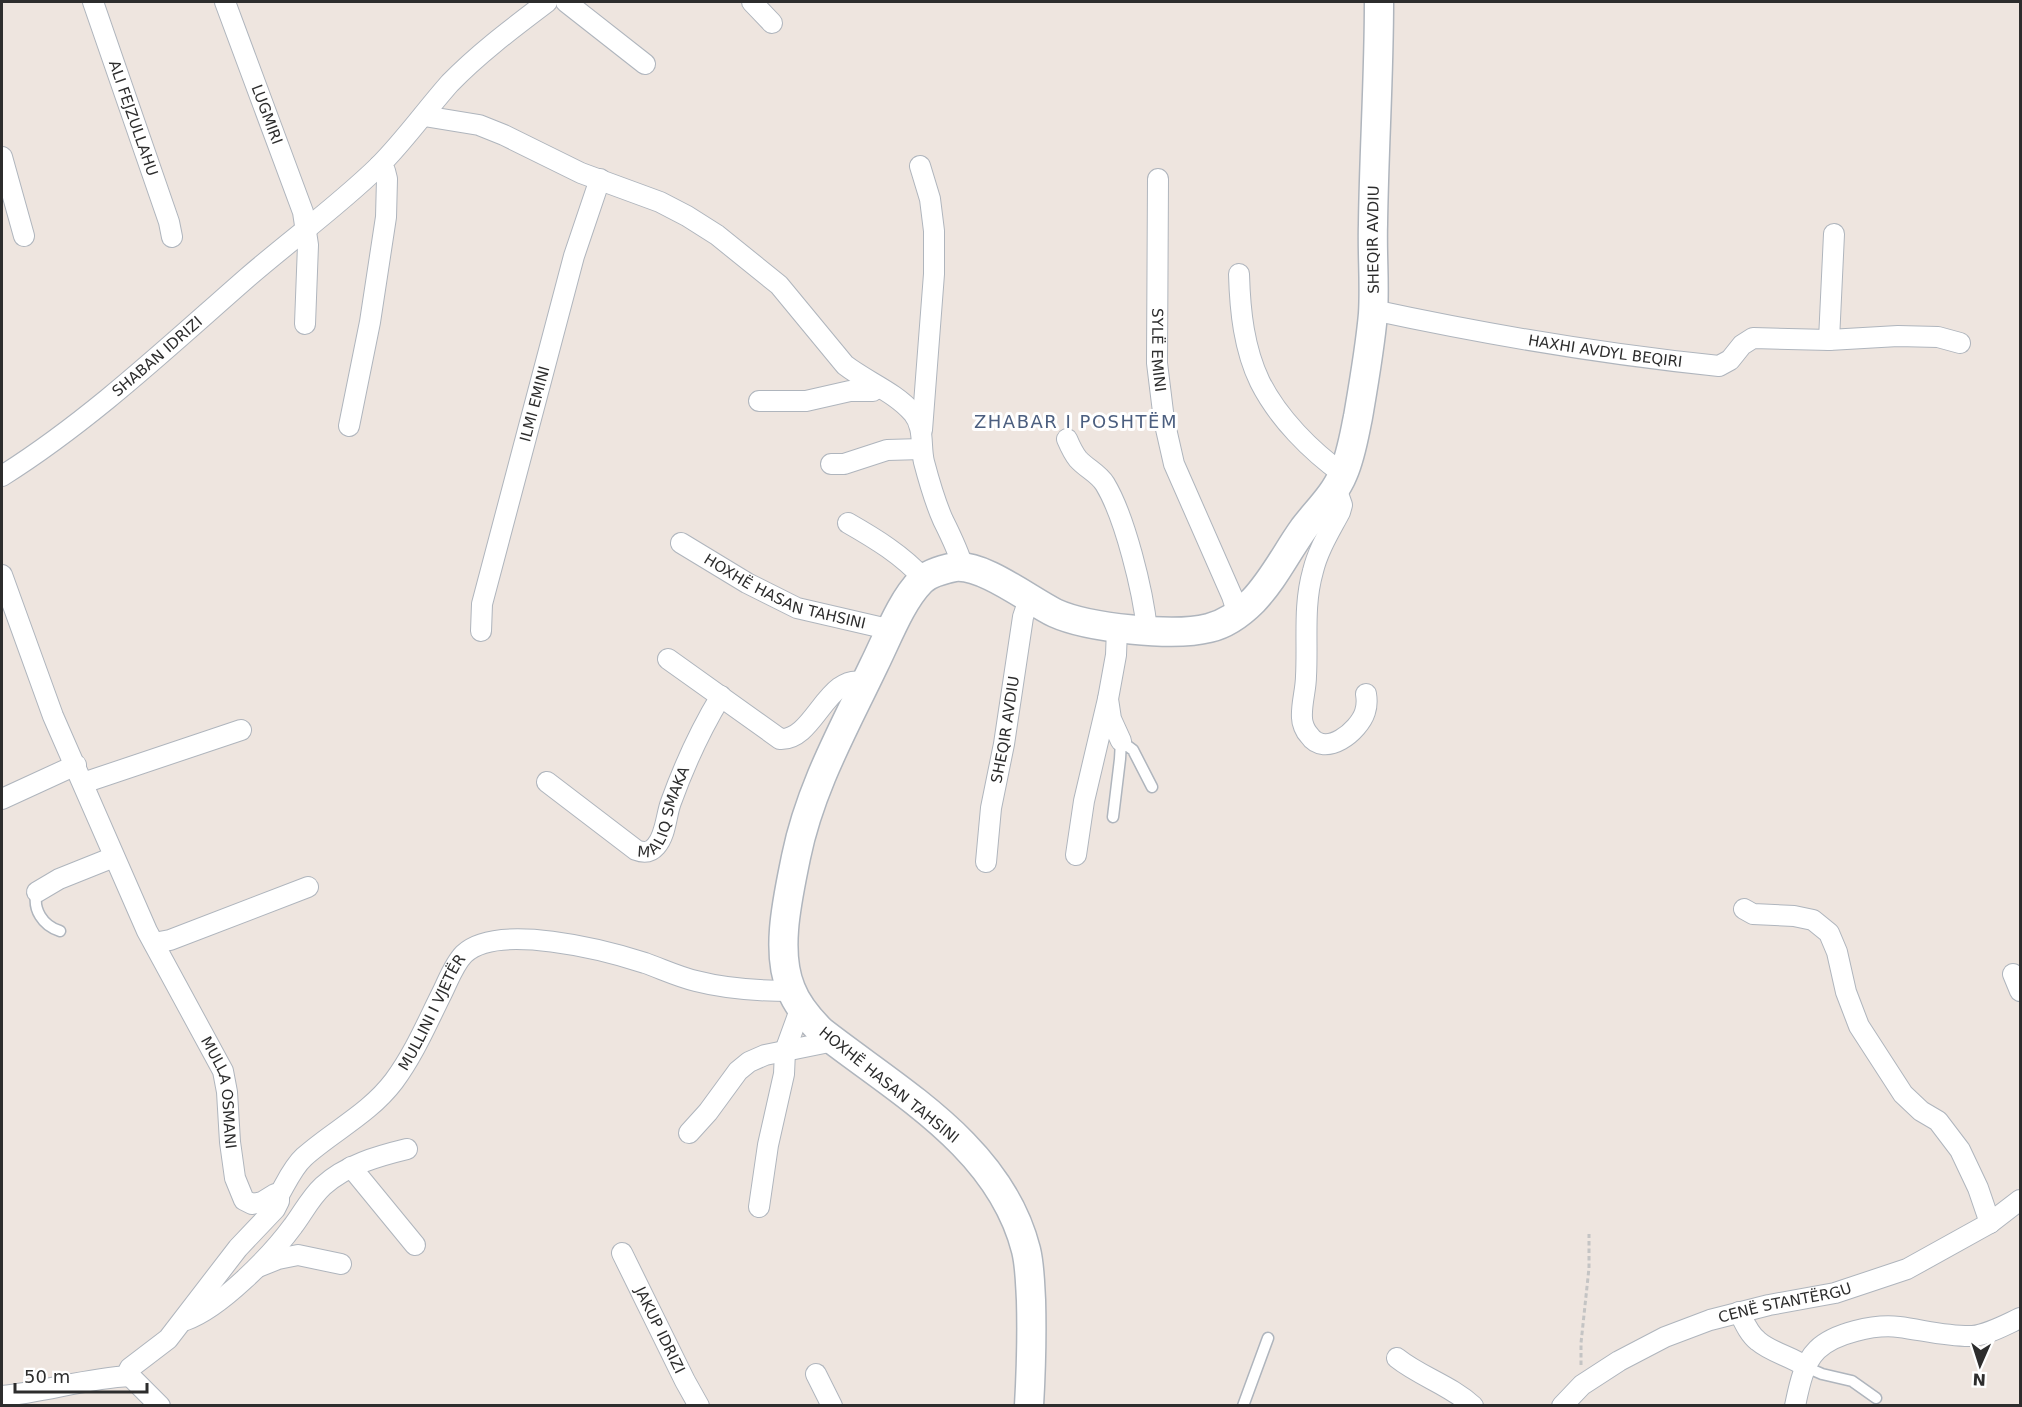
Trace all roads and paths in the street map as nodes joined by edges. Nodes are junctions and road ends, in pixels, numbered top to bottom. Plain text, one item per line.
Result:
1 (93, 2) edge
2 (225, 2) edge
3 (547, 2) edge
4 (566, 2) edge
5 (752, 2) edge
6 (1378, 2) edge
7 (772, 23) dead end
8 (645, 64) dead end
9 (424, 116) junction
10 (2, 157) edge
11 (379, 166) junction
12 (920, 166) dead end
13 (600, 179) junction
14 (1158, 179) dead end
15 (306, 229) junction
16 (1834, 234) dead end
17 (24, 236) dead end
18 (172, 237) dead end
19 (1239, 274) dead end
20 (1374, 310) junction
21 (305, 324) dead end
22 (1829, 340) junction
23 (1960, 343) dead end
24 (878, 387) junction
25 (759, 401) dead end
26 (349, 426) dead end
27 (1066, 439) dead end
28 (922, 440) junction
29 (831, 464) dead end
30 (2, 476) edge
31 (1340, 481) junction
32 (848, 523) dead end
33 (681, 543) dead end
34 (963, 567) junction
35 (2, 574) edge
36 (924, 578) junction
37 (1029, 599) junction
38 (1238, 615) junction
39 (1118, 628) junction
40 (892, 630) junction
41 (1147, 630) junction
42 (481, 631) dead end
43 (668, 659) dead end
44 (866, 683) junction
45 (1366, 694) dead end
46 (721, 696) junction
47 (1108, 699) junction
48 (241, 730) dead end
49 (1121, 741) junction
50 (80, 774) junction
51 (547, 782) dead end
52 (1152, 787) dead end
53 (2, 799) edge
54 (1113, 817) dead end
55 (1076, 855) dead end
56 (114, 857) junction
57 (986, 862) dead end
58 (37, 892) joint
59 (304, 894) dead end
60 (1744, 909) dead end
61 (60, 931) dead end
62 (157, 950) junction
63 (796, 999) junction
64 (834, 1041) junction
65 (785, 1051) junction
66 (689, 1133) dead end
67 (407, 1149) dead end
68 (351, 1167) junction
69 (279, 1195) junction
70 (2020, 1200) edge
71 (759, 1207) dead end
72 (1990, 1223) junction
73 (1589, 1234) dead end
74 (415, 1245) dead end
75 (621, 1253) dead end
76 (341, 1264) dead end
77 (253, 1270) junction
78 (1739, 1312) junction
79 (2020, 1318) edge
80 (181, 1322) junction
81 (1268, 1338) dead end
82 (1397, 1358) dead end
83 (1806, 1367) junction
84 (816, 1374) dead end
85 (130, 1377) junction
86 (1582, 1385) junction
87 (2, 1396) edge
88 (1876, 1398) dead end
89 (160, 1406) edge
90 (699, 1406) edge
91 (832, 1406) edge
92 (1029, 1406) edge
93 (1243, 1406) edge
94 (1473, 1406) edge
95 (1562, 1406) edge
96 (1795, 1406) edge

1 - 18 street, ALI FEJZULLAHU
2 - 15 street, LUGMIRI
3 - 9 street, SHABAN IDRIZI
4 - 8 street
5 - 7 street
6 - 20 street, SHEQIR AVDIU
9 - 11 street, SHABAN IDRIZI
9 - 13 street
10 - 17 street
11 - 15 street, SHABAN IDRIZI
11 - 26 street
12 - 28 street
13 - 24 street
13 - 42 street, ILMI EMINI
14 - 38 street, SYLË EMINI
15 - 21 street
15 - 30 street, SHABAN IDRIZI
16 - 22 street
19 - 31 street
20 - 22 street, HAXHI AVDYL BEQIRI
20 - 31 street, SHEQIR AVDIU
22 - 23 street, HAXHI AVDYL BEQIRI
24 - 25 street
24 - 28 street
27 - 41 street
28 - 29 street
28 - 34 street
31 - 38 street, SHEQIR AVDIU
31 - 45 street, SHEQIR AVDIU
32 - 36 street
33 - 40 street, HOXHË HASAN TAHSINI
34 - 36 street
34 - 37 street, SHEQIR AVDIU
35 - 50 street, MULLA OSMANI
36 - 40 street, HOXHË HASAN TAHSINI
37 - 39 street, SHEQIR AVDIU
37 - 57 street, SHEQIR AVDIU
38 - 41 street, SHEQIR AVDIU
39 - 41 street, SHEQIR AVDIU
39 - 47 street
40 - 44 street, HOXHË HASAN TAHSINI
43 - 46 street
44 - 46 street
44 - 63 street, HOXHË HASAN TAHSINI
46 - 51 street, MALIQ SMAKA
47 - 49 street
47 - 55 street
48 - 50 street
49 - 52 lane
49 - 54 lane
50 - 53 street
50 - 56 street, MULLA OSMANI
56 - 58 street
56 - 62 street, MULLA OSMANI
58 - 61 lane
59 - 62 street
60 - 72 street
62 - 69 street, MULLA OSMANI
63 - 64 street, HOXHË HASAN TAHSINI
63 - 65 street
63 - 69 street, MULLINI I VJETËR
64 - 65 street
64 - 92 street, HOXHË HASAN TAHSINI
65 - 66 street
65 - 71 street
67 - 68 street, MULLINI I VJETËR
68 - 74 street
68 - 77 street, MULLINI I VJETËR
69 - 80 street, MULLINI I VJETËR
70 - 72 street, CENË STANTËRGU
72 - 78 street, CENË STANTËRGU
73 - 86 path
75 - 90 street, JAKUP IDRIZI
76 - 77 street, MULLINI I VJETËR
77 - 80 street, MULLINI I VJETËR
78 - 83 street
78 - 86 street, CENË STANTËRGU
79 - 83 street
80 - 85 street, MULLINI I VJETËR
81 - 93 lane
82 - 94 street
83 - 88 lane
83 - 96 street
84 - 91 street
85 - 87 street
85 - 89 street
86 - 95 street, CENË STANTËRGU

